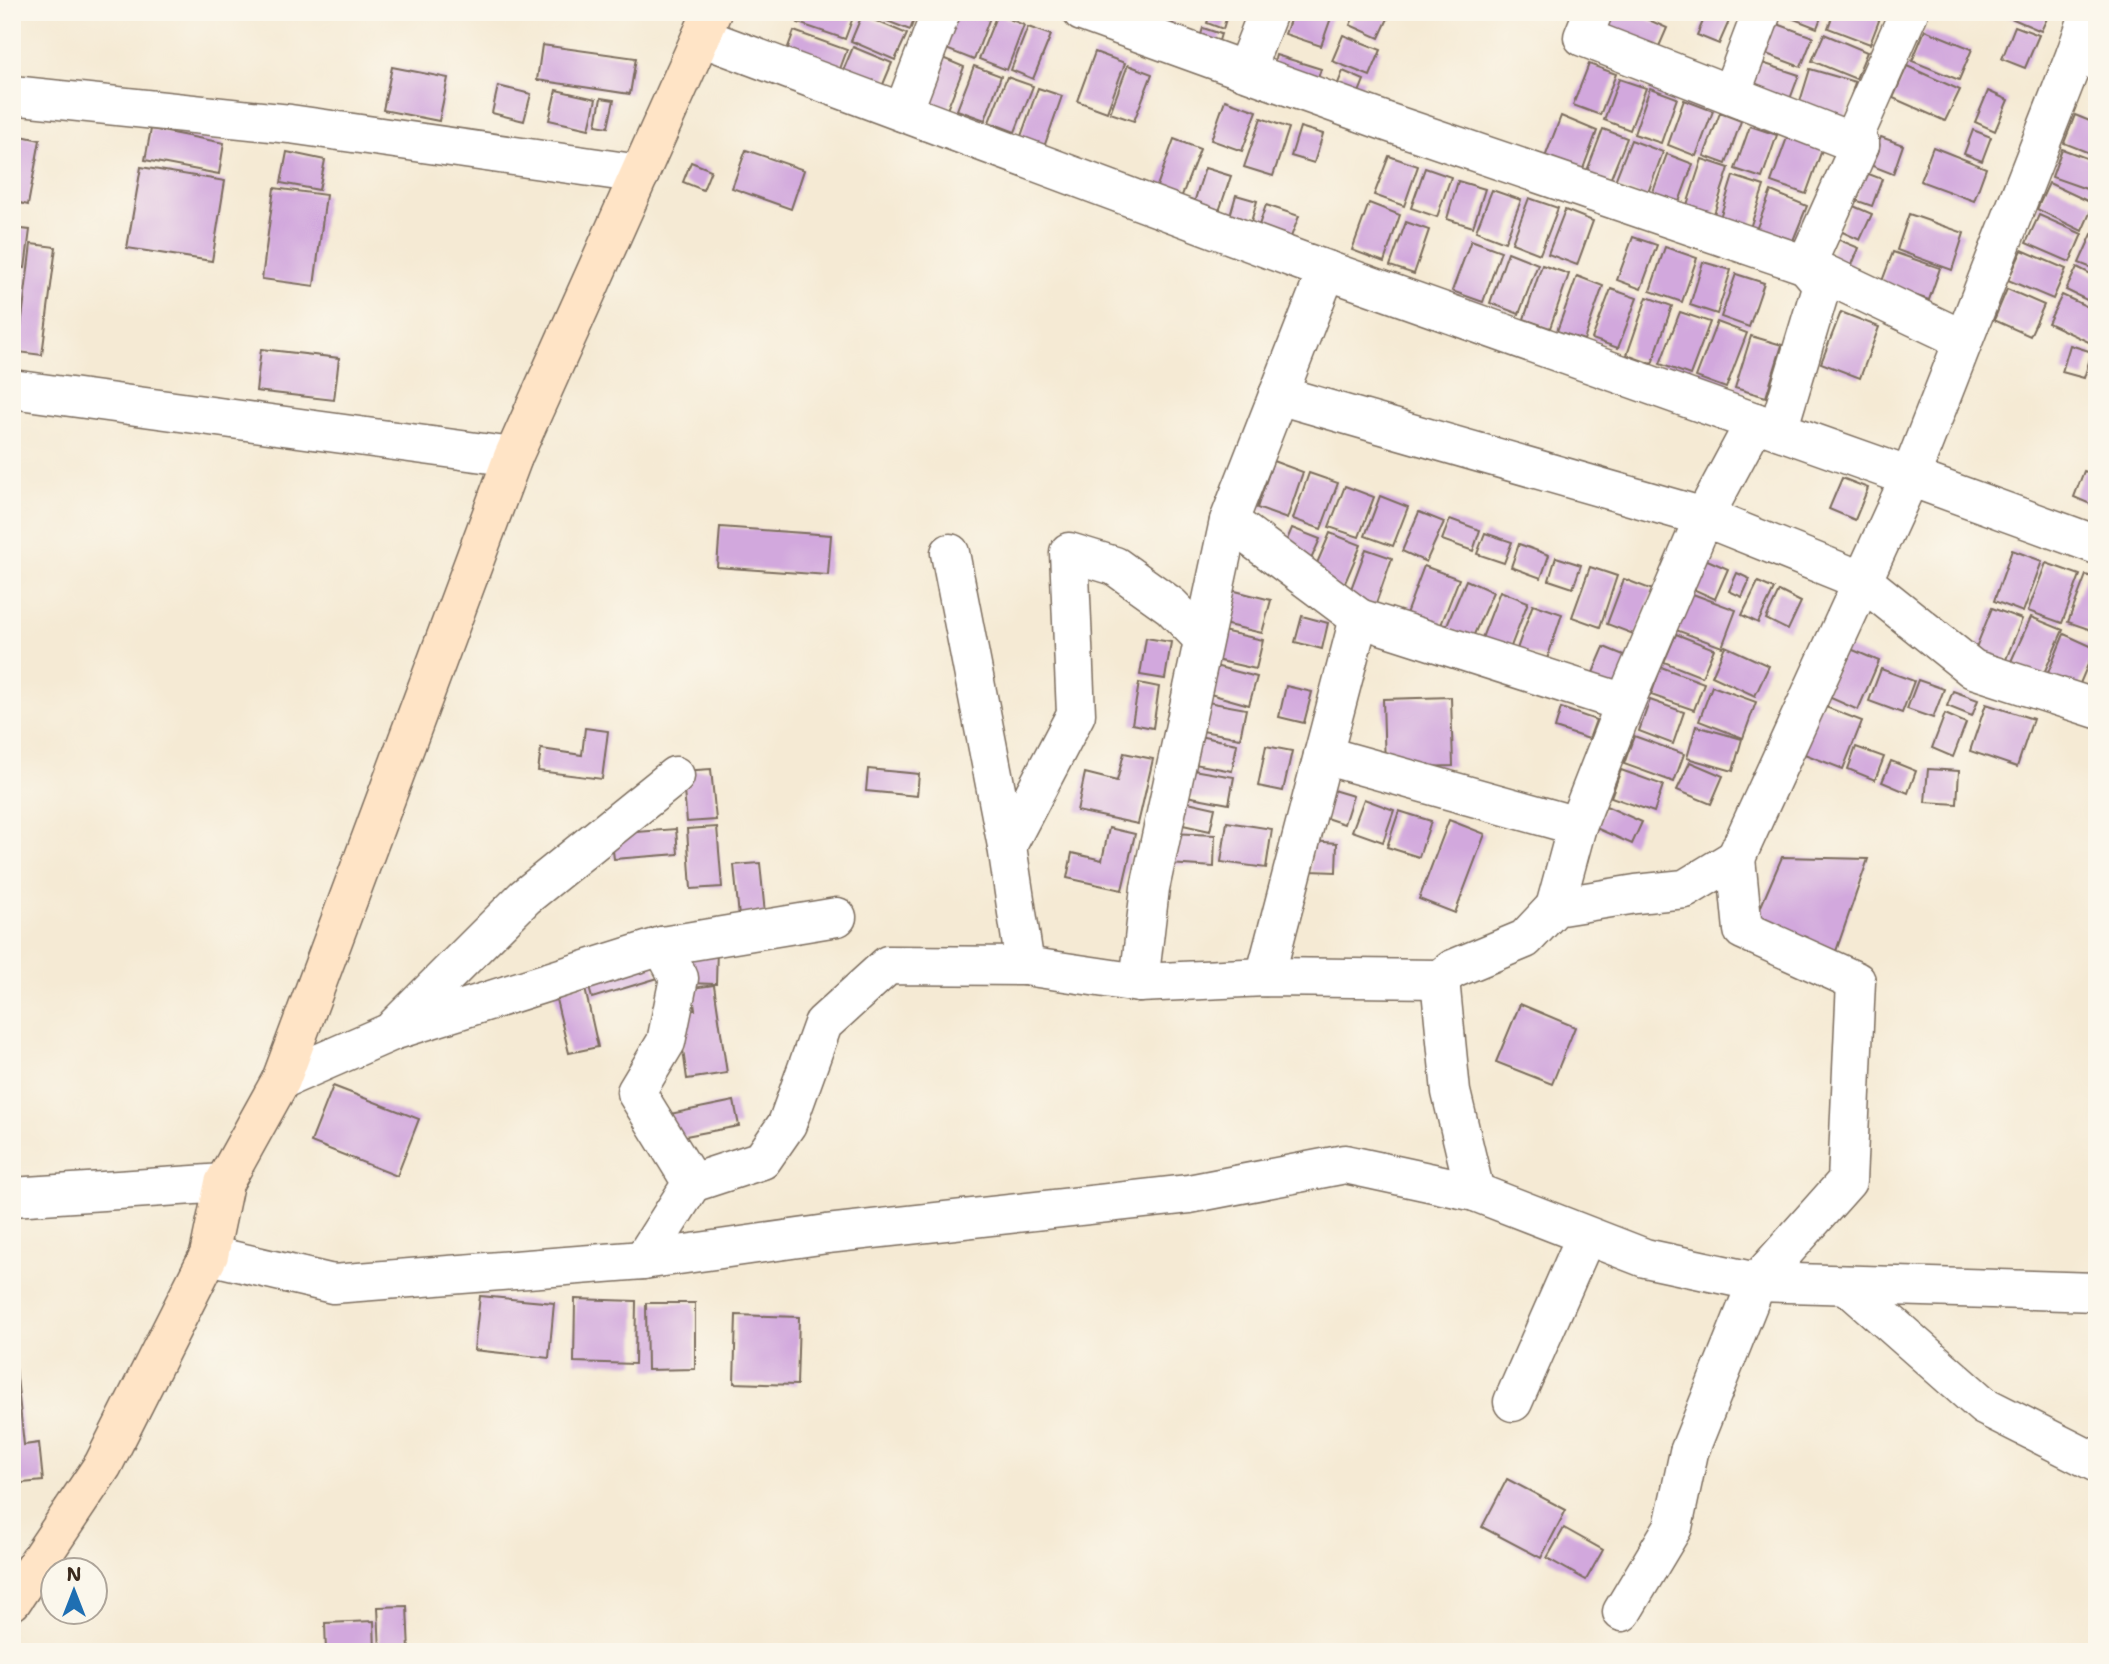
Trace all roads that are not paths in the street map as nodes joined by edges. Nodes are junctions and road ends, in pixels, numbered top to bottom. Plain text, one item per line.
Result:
1 (941, 12) edge
2 (1268, 12) edge
3 (1593, 12) edge
4 (1762, 12) edge
5 (1909, 12) edge
6 (2091, 12) edge
7 (1100, 15) edge
8 (707, 24) edge
9 (2086, 57) edge
10 (1245, 71) junction
11 (1731, 94) junction
12 (12, 95) edge
13 (903, 112) junction
14 (1860, 145) junction
15 (640, 174) junction
16 (1806, 265) junction
17 (1327, 270) junction
18 (1962, 339) junction
19 (12, 389) edge
20 (1278, 395) junction
21 (1767, 426) junction
22 (513, 457) junction
23 (1910, 477) junction
24 (1704, 517) junction
25 (1228, 521) junction
26 (2097, 545) edge
27 (950, 553) dead end
28 (1863, 581) junction
29 (1359, 618) junction
30 (1203, 639) junction
31 (1625, 703) junction
32 (2097, 709) edge
33 (1323, 755) junction
34 (675, 776) dead end
35 (1577, 826) junction
36 (1007, 846) junction
37 (1736, 858) junction
38 (1555, 907) junction
39 (837, 917) dead end
40 (662, 946) junction
41 (1026, 966) junction
42 (1265, 977) junction
43 (1440, 979) junction
44 (1139, 983) junction
45 (393, 1031) junction
46 (281, 1080) junction
47 (224, 1183) junction
48 (692, 1183) junction
49 (1475, 1192) junction
50 (12, 1197) edge
51 (1586, 1236) junction
52 (209, 1255) junction
53 (643, 1259) junction
54 (1757, 1282) junction
55 (1847, 1284) junction
56 (2097, 1292) edge
57 (1513, 1402) dead end
58 (2097, 1463) edge
59 (12, 1601) edge
60 (1622, 1612) dead end

1 - 13 street
2 - 10 street
3 - 11 street
4 - 11 street
5 - 14 street
6 - 9 street
7 - 10 street
8 - 13 street
8 - 15 main road
9 - 18 street
10 - 16 street
11 - 14 street
12 - 15 street
13 - 17 street
14 - 16 street
15 - 22 main road
16 - 18 street
16 - 21 street
17 - 20 street
17 - 21 street
18 - 23 street
19 - 22 street
20 - 24 street
20 - 25 street
21 - 23 street
21 - 24 street
22 - 46 main road
23 - 26 street
23 - 28 street
24 - 28 street
24 - 31 street
25 - 29 street
25 - 30 street
27 - 36 street
28 - 32 street
28 - 37 street
29 - 31 street
29 - 33 street
30 - 36 street
30 - 44 street
31 - 35 street
33 - 35 street
33 - 42 street
34 - 45 street
35 - 38 street
36 - 41 street
37 - 38 street
37 - 54 street
38 - 43 street
39 - 40 street
40 - 45 street
40 - 48 street
41 - 44 street
41 - 48 street
42 - 43 street
42 - 44 street
43 - 49 street
45 - 46 street
46 - 47 main road
47 - 50 street
47 - 52 main road
48 - 53 street
49 - 51 street
49 - 53 street
51 - 54 street
51 - 57 street
52 - 53 street
52 - 59 main road
54 - 55 street
54 - 60 street
55 - 56 street
55 - 58 street

